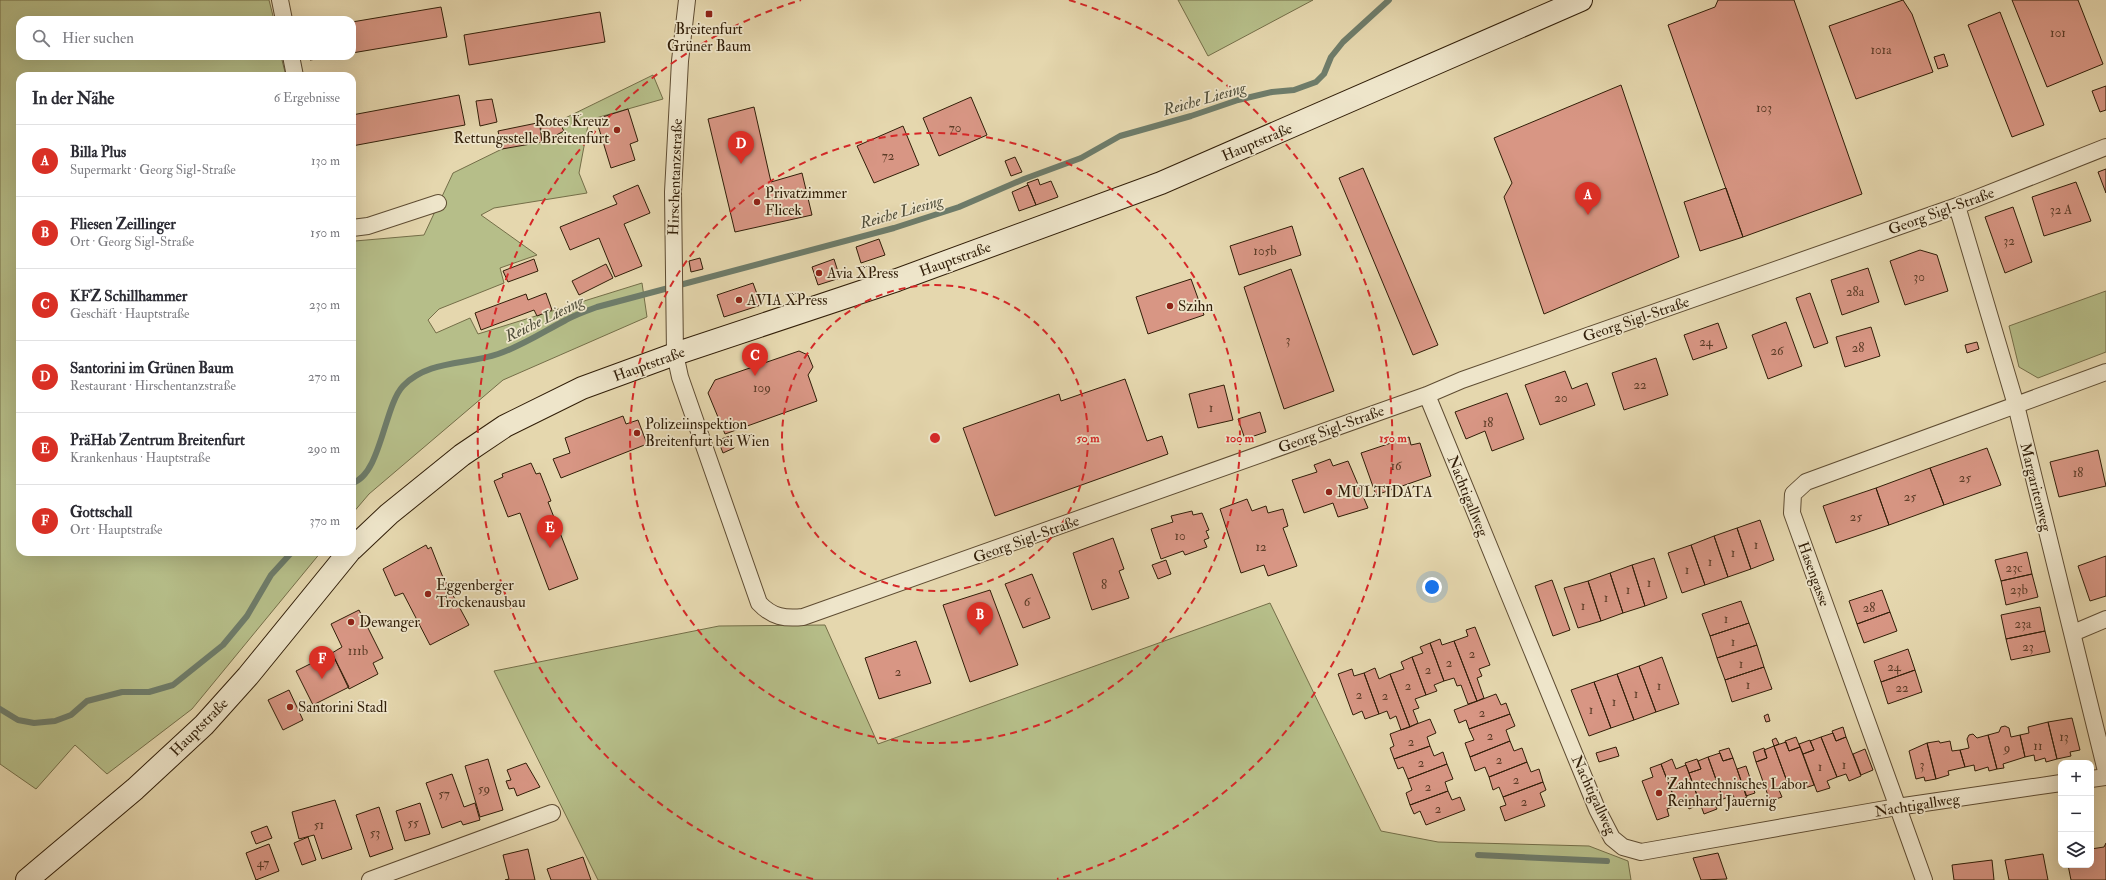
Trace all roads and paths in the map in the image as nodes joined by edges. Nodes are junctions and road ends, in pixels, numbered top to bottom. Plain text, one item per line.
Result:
1 (280, 0) edge
2 (687, 0) edge
3 (1581, 0) edge
4 (283, 16) edge
5 (292, 60) edge
6 (294, 72) edge
7 (2106, 147) edge
8 (438, 202) dead end
9 (1957, 206) junction
10 (356, 228) edge
11 (676, 354) junction
12 (2106, 372) edge
13 (1427, 395) junction
14 (2016, 405) junction
15 (356, 545) edge
16 (346, 556) edge
17 (2106, 619) edge
18 (2073, 633) junction
19 (2106, 771) edge
20 (2106, 777) edge
21 (2094, 779) edge
22 (2058, 783) edge
23 (1897, 807) junction
24 (552, 813) dead end
25 (383, 879) edge
26 (27, 880) edge
27 (1924, 880) edge

1 - 4 street
2 - 11 street, Hirschentanzstraße
3 - 11 main road, Hauptstraße
5 - 6 street
7 - 9 street, Georg Sigl-Straße
8 - 10 street
9 - 13 street, Georg Sigl-Straße
9 - 14 street, Margaritenweg
11 - 13 street, Georg Sigl-Straße
11 - 15 main road, Hauptstraße
12 - 14 street, Hasengasse
13 - 23 street, Nachtigallweg
14 - 18 street, Margaritenweg
14 - 23 street, Hasengasse
16 - 26 main road, Hauptstraße
17 - 18 street
18 - 19 street, Margaritenweg
20 - 21 street
22 - 23 street, Nachtigallweg
23 - 27 street, Hasengasse
24 - 25 street

